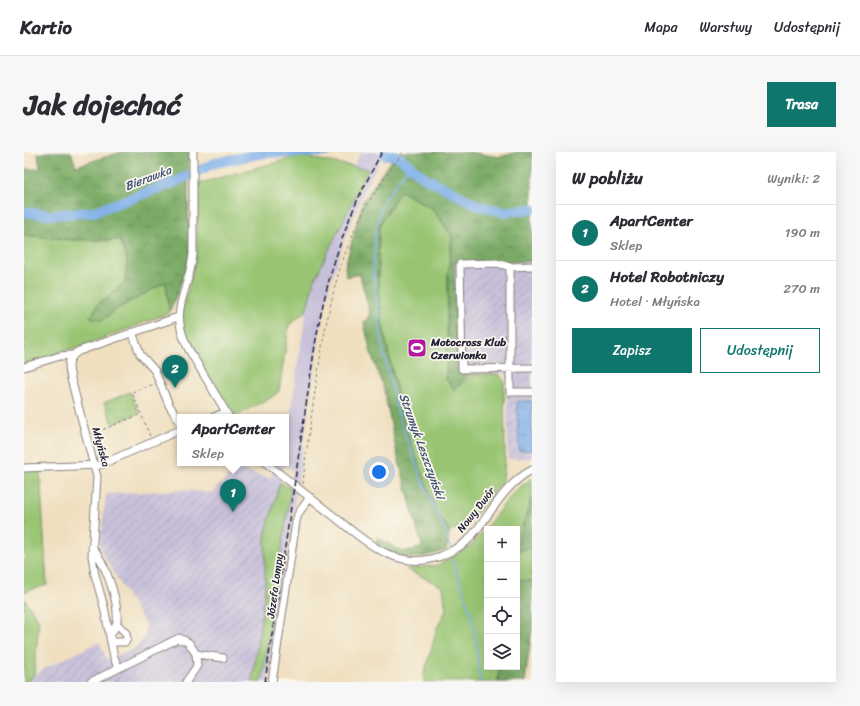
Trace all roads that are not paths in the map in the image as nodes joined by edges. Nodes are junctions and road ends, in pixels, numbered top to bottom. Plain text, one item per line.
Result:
1 (193, 155) edge
2 (532, 266) edge
3 (510, 267) junction
4 (178, 317) junction
5 (132, 332) junction
6 (72, 355) junction
7 (24, 367) edge
8 (510, 368) junction
9 (532, 368) edge
10 (532, 392) edge
11 (227, 414) edge
12 (177, 417) edge
13 (177, 431) edge
14 (95, 466) junction
15 (270, 466) edge
16 (24, 468) edge
17 (532, 470) edge
18 (310, 497) junction
19 (92, 547) junction
20 (117, 624) junction
21 (110, 638) junction
22 (196, 654) junction
23 (223, 658) dead end
24 (118, 668) junction
25 (91, 682) edge
26 (186, 682) edge
27 (272, 682) edge

1 - 4 street
2 - 3 street
3 - 8 street
3 - 8 street
4 - 5 street
4 - 11 street
5 - 6 street
5 - 12 street
6 - 7 street
6 - 14 street, Młyńska
8 - 9 street
8 - 10 street
13 - 14 street
14 - 16 street
14 - 19 street, Młyńska
15 - 18 street
17 - 18 street, Nowy Dwór
18 - 27 street, Józefa Lompy
19 - 20 street
19 - 21 street, Młyńska
20 - 21 street
20 - 21 street
21 - 24 street, Młyńska
22 - 23 street
22 - 24 street
22 - 26 street
24 - 25 street

